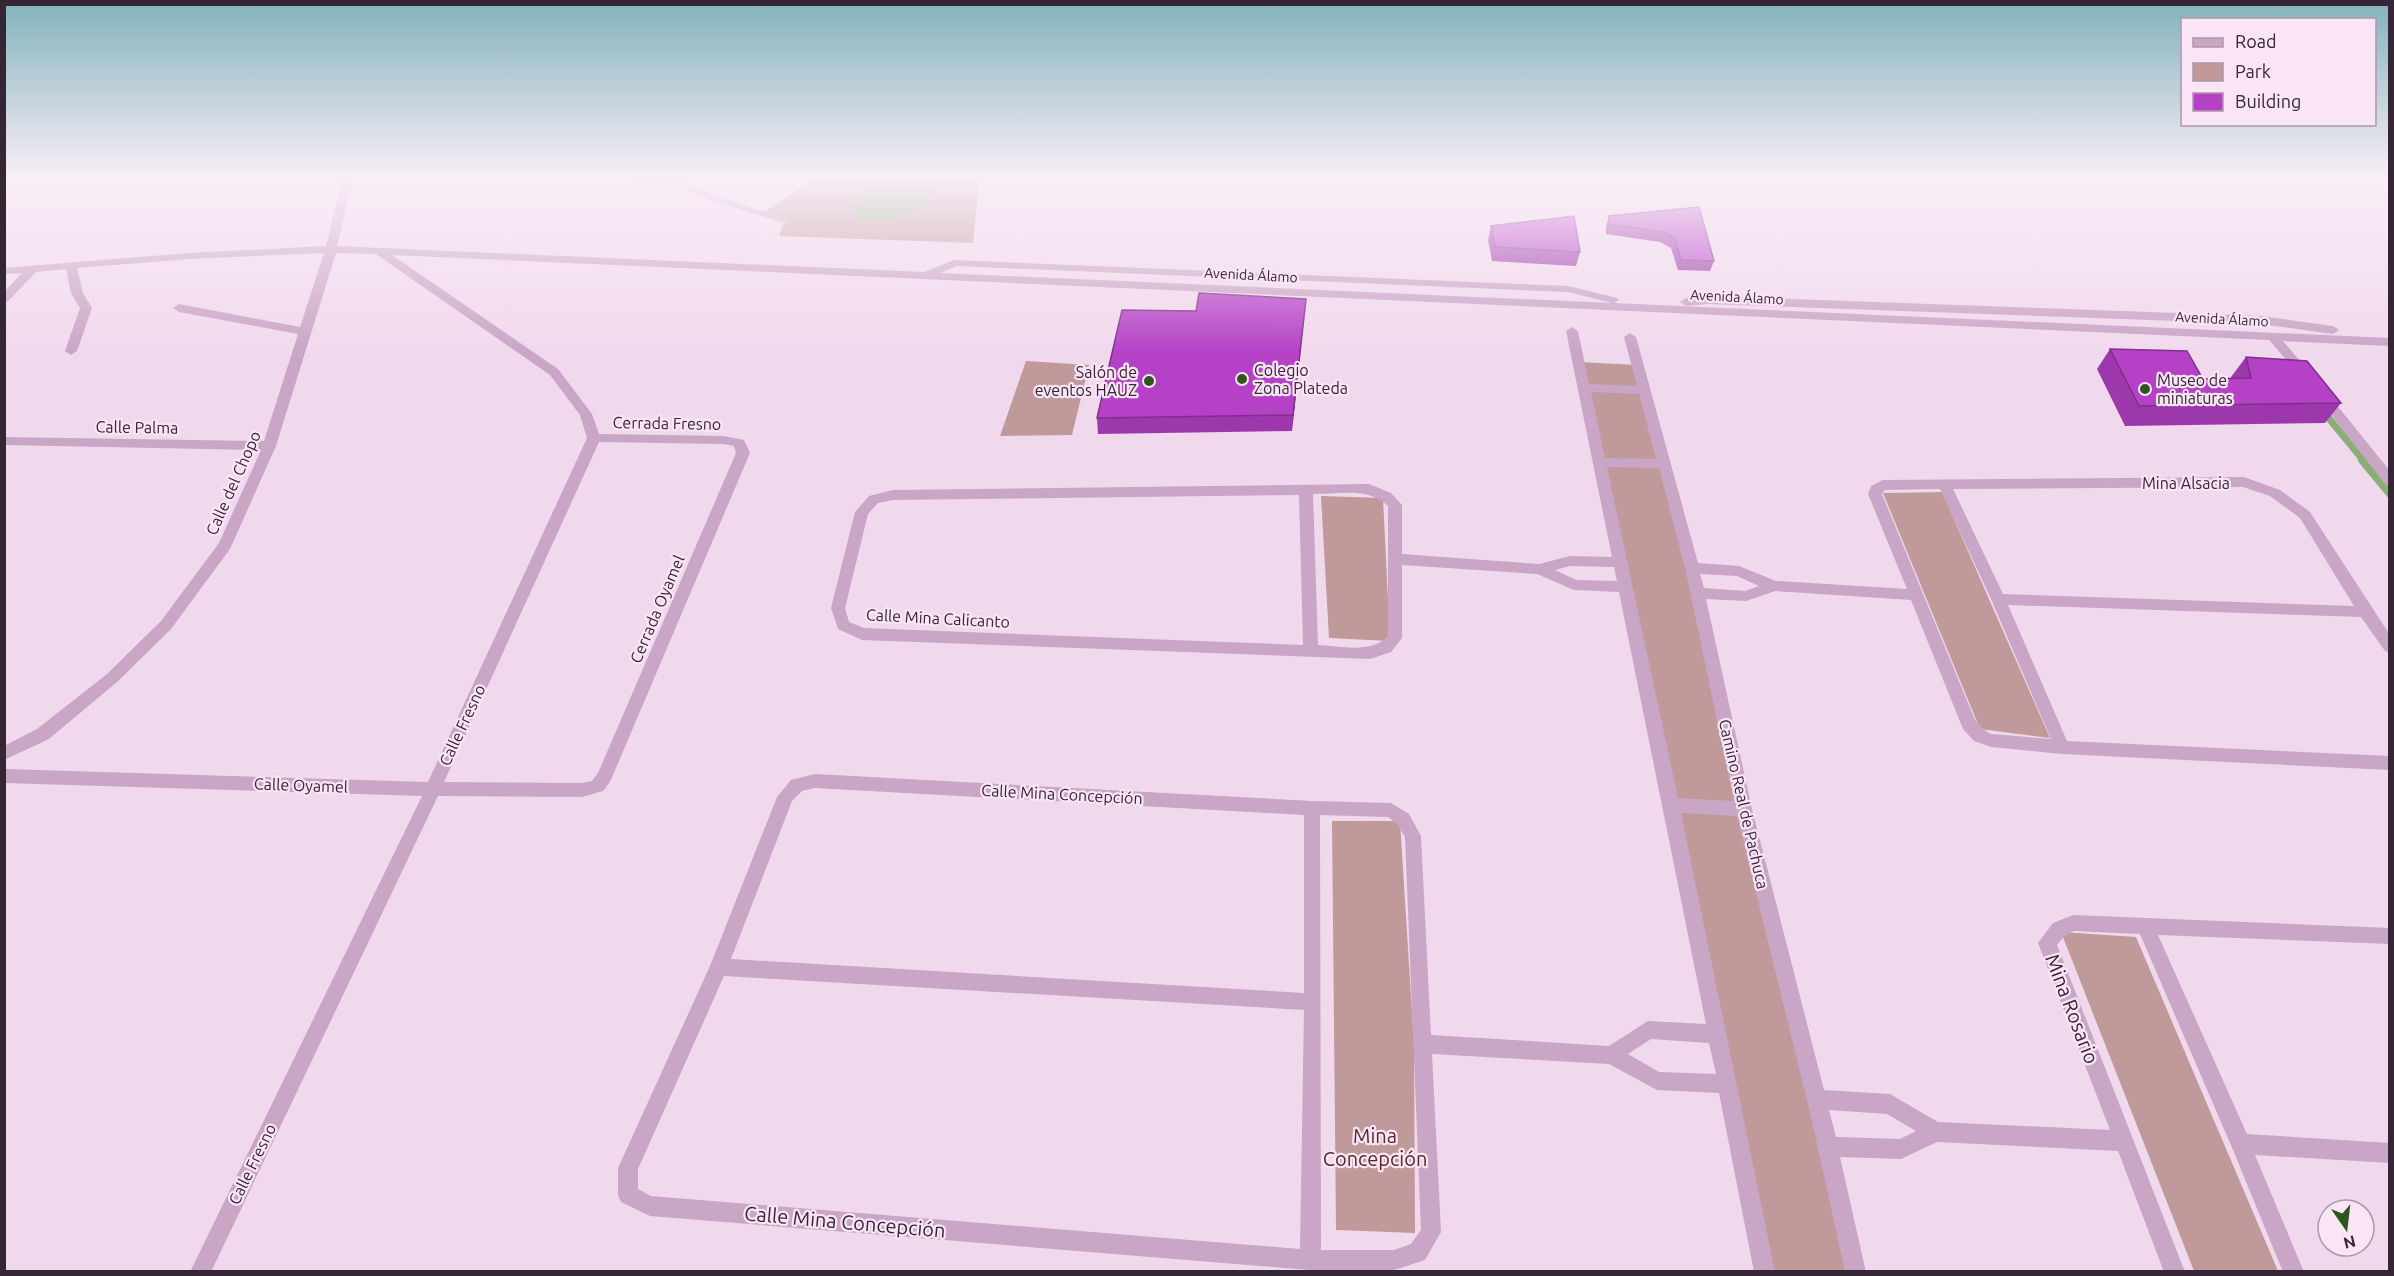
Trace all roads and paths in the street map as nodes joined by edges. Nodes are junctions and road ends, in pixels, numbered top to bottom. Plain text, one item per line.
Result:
1 (335, 235) edge
2 (331, 249) junction
3 (380, 252) junction
4 (71, 267) junction
5 (32, 269) junction
6 (4, 271) edge
7 (4, 299) edge
8 (179, 308) dead end
9 (1642, 308) junction
10 (1572, 331) dead end
11 (305, 332) junction
12 (2272, 336) junction
13 (1630, 337) dead end
14 (2390, 340) edge
15 (71, 351) dead end
16 (1584, 388) junction
17 (1644, 390) junction
18 (594, 438) junction
19 (4, 441) edge
20 (739, 443) joint
21 (269, 446) junction
22 (1600, 462) junction
23 (1664, 464) junction
24 (2390, 481) edge
25 (1944, 484) junction
26 (1306, 492) junction
27 (1396, 559) junction
28 (1621, 562) junction
29 (1692, 568) junction
30 (1539, 569) junction
31 (1774, 586) junction
32 (1626, 587) junction
33 (1697, 593) junction
34 (1917, 595) junction
35 (1998, 599) junction
36 (2365, 612) junction
37 (2390, 647) edge
38 (1311, 651) junction
39 (2062, 747) junction
40 (4, 754) edge
41 (2390, 763) edge
42 (4, 776) edge
43 (597, 786) joint
44 (432, 789) junction
45 (1671, 805) junction
46 (1312, 808) junction
47 (1744, 809) junction
48 (2145, 926) junction
49 (2390, 936) edge
50 (718, 967) junction
51 (1313, 1002) junction
52 (1717, 1034) junction
53 (1421, 1044) junction
54 (1611, 1055) junction
55 (1727, 1084) junction
56 (1816, 1100) junction
57 (1936, 1132) junction
58 (2123, 1141) junction
59 (2241, 1144) junction
60 (1827, 1147) junction
61 (2390, 1153) edge
62 (1310, 1260) junction
63 (200, 1272) edge
64 (1765, 1272) edge
65 (1856, 1272) edge
66 (2175, 1272) edge
67 (2294, 1272) edge

1 - 2 street, Calle del Chopo
2 - 3 street
2 - 4 street
2 - 11 street, Calle del Chopo
3 - 9 street
3 - 18 street
4 - 5 street
4 - 15 street
5 - 6 street
5 - 7 street
8 - 11 street
9 - 12 street, Avenida Álamo
9 - 14 street
10 - 16 street
11 - 21 street, Calle del Chopo
12 - 14 street, Avenida Álamo
12 - 24 street
13 - 17 street, Camino Real de Pachuca
16 - 17 street
16 - 22 street
17 - 23 street, Camino Real de Pachuca
18 - 20 street, Cerrada Fresno
18 - 44 street, Calle Fresno
19 - 21 street, Calle Palma
20 - 43 street, Cerrada Oyamel
21 - 40 street, Calle del Chopo
22 - 23 street
22 - 28 street
23 - 29 street, Camino Real de Pachuca
25 - 34 street, Mina Alsacia
25 - 35 street
25 - 36 street, Mina Alsacia
26 - 27 street, Calle Mina Calicanto
26 - 38 street
26 - 38 street, Calle Mina Calicanto
27 - 30 street
27 - 38 street, Calle Mina Calicanto
28 - 30 street
28 - 32 street
29 - 31 street
29 - 33 street, Camino Real de Pachuca
30 - 32 street
31 - 33 street
31 - 34 street
32 - 45 street
33 - 47 street, Camino Real de Pachuca
34 - 39 street, Mina Alsacia
35 - 36 street
35 - 39 street
36 - 37 street, Mina Alsacia
39 - 41 street, Mina Alsacia
42 - 44 street, Calle Oyamel
43 - 44 street, Calle Oyamel
44 - 63 street, Calle Fresno
45 - 47 street
45 - 52 street
46 - 50 street, Calle Mina Concepción
46 - 51 street
46 - 53 street, Calle Mina Concepción
47 - 56 street, Camino Real de Pachuca
48 - 49 street, Mina Rosario
48 - 58 street, Mina Rosario
48 - 59 street
50 - 51 street
50 - 62 street, Calle Mina Concepción
51 - 62 street
52 - 54 street
52 - 55 street
53 - 54 street
53 - 62 street, Calle Mina Concepción
54 - 55 street
55 - 64 street
56 - 57 street
56 - 60 street, Camino Real de Pachuca
57 - 58 street
57 - 60 street
58 - 66 street, Mina Rosario
59 - 61 street
59 - 67 street
60 - 65 street, Camino Real de Pachuca

